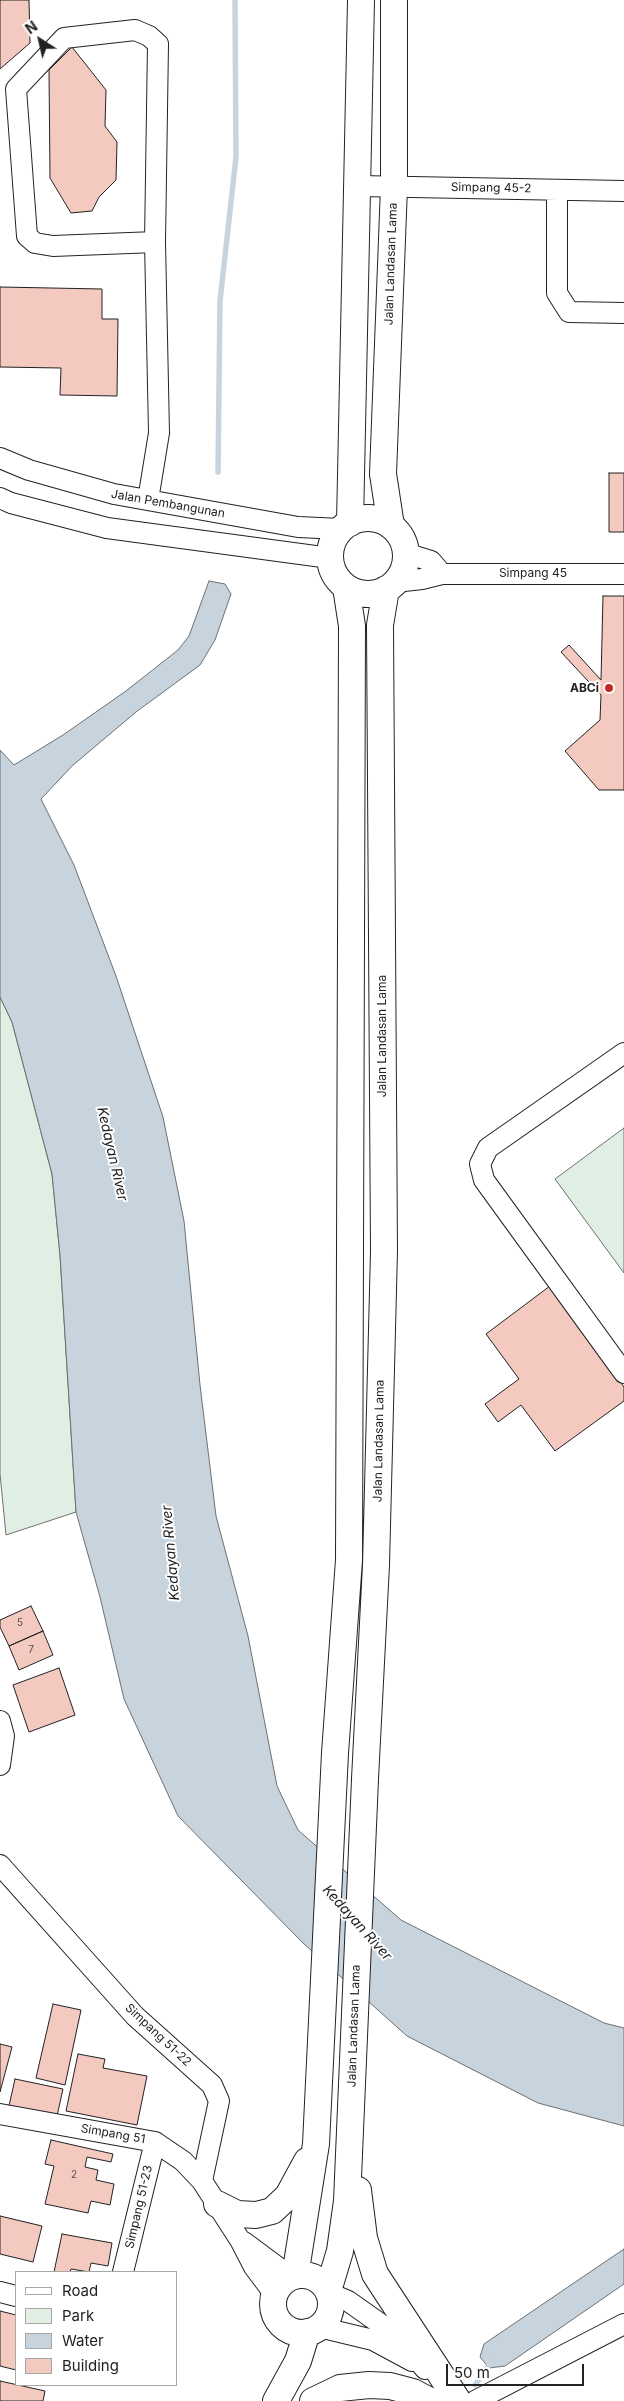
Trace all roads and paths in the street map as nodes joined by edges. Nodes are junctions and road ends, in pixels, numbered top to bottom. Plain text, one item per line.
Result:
1 (361, 0) edge
2 (394, 0) edge
3 (358, 186) junction
4 (394, 186) junction
5 (557, 190) junction
6 (624, 191) edge
7 (155, 242) junction
8 (624, 313) edge
9 (353, 365) junction
10 (0, 458) edge
11 (114, 494) junction
12 (0, 498) edge
13 (148, 500) junction
14 (345, 526) junction
15 (391, 526) junction
16 (107, 528) junction
17 (405, 553) junction
18 (330, 558) junction
19 (442, 574) junction
20 (624, 574) edge
21 (391, 585) junction
22 (346, 588) junction
23 (624, 1053) edge
24 (624, 1373) edge
25 (0, 1721) edge
26 (0, 1765) edge
27 (0, 1865) edge
28 (0, 2114) edge
29 (350, 2138) junction
30 (154, 2142) junction
31 (316, 2144) junction
32 (202, 2181) junction
33 (217, 2204) junction
34 (123, 2271) edge
35 (287, 2283) junction
36 (0, 2292) edge
37 (328, 2292) junction
38 (15, 2296) edge
39 (624, 2324) edge
40 (313, 2330) junction
41 (424, 2368) junction
42 (276, 2401) edge
43 (313, 2401) edge
44 (430, 2401) edge
45 (456, 2401) edge
46 (475, 2401) edge

1 - 3 main road
2 - 4 main road, Jalan Landasan Lama
3 - 4 street, Simpang 45-2
3 - 9 main road
4 - 5 street, Simpang 45-2
4 - 9 main road
4 - 15 main road, Jalan Landasan Lama
5 - 6 street, Simpang 45-2
5 - 8 street
7 - 7 street
7 - 13 street
9 - 14 main road
10 - 11 street, Jalan Pembangunan
11 - 13 street, Jalan Pembangunan
11 - 16 street
12 - 16 street
13 - 14 street, Jalan Pembangunan
14 - 15 main road
14 - 18 main road
15 - 17 main road
16 - 18 street
17 - 19 street
17 - 21 main road
18 - 22 main road
19 - 20 street, Simpang 45
19 - 21 street, Simpang 45
21 - 22 main road
21 - 29 main road, Jalan Landasan Lama
22 - 31 main road
23 - 24 street
25 - 26 street
27 - 32 street, Simpang 51-22
28 - 30 street, Simpang 51
29 - 37 main road, Jalan Landasan Lama
29 - 45 main road
30 - 32 street, Simpang 51
30 - 34 street, Simpang 51-23
31 - 33 main road
31 - 35 main road
32 - 33 street, Simpang 51
33 - 35 street, Simpang 51
35 - 37 main road
35 - 40 main road
36 - 38 street
37 - 40 main road
37 - 41 street
39 - 46 street
40 - 41 street
40 - 42 main road
41 - 45 street
43 - 44 main road

